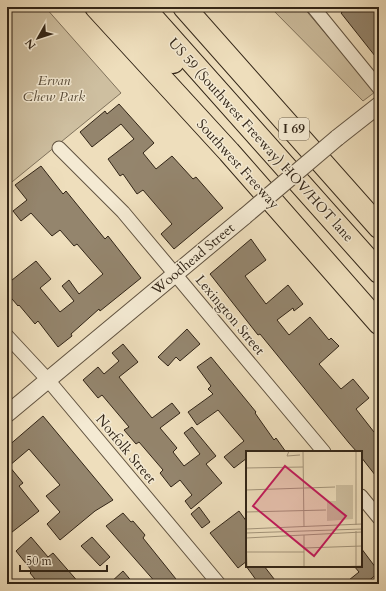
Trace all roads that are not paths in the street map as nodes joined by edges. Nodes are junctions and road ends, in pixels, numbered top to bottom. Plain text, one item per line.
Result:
1 (96, 7) edge
2 (120, 7) edge
3 (142, 7) edge
4 (155, 7) edge
5 (184, 7) edge
6 (313, 7) edge
7 (379, 88) edge
8 (379, 105) edge
9 (59, 148) dead end
10 (379, 227) edge
11 (347, 237) junction
12 (379, 272) edge
13 (175, 273) junction
14 (379, 323) edge
15 (7, 336) edge
16 (48, 380) junction
17 (7, 414) edge
18 (323, 451) edge
19 (362, 497) edge
20 (379, 518) edge
21 (219, 584) edge

1 - 14 highway, Southwest Freeway
2 - 11 highway
3 - 11 highway, US 59 (Southwest Freeway) HOV/HOT lane
4 - 11 highway
5 - 10 highway, I 69
6 - 7 street
8 - 13 street, Woodhead Street, bridge
9 - 13 street, Lexington Street
11 - 12 highway, US 59 (Southwest Freeway) HOV/HOT lane
13 - 16 street, Woodhead Street
13 - 18 street, Lexington Street
15 - 16 street, Norfolk Street
16 - 17 street, Woodhead Street
16 - 21 street, Norfolk Street
19 - 20 street

